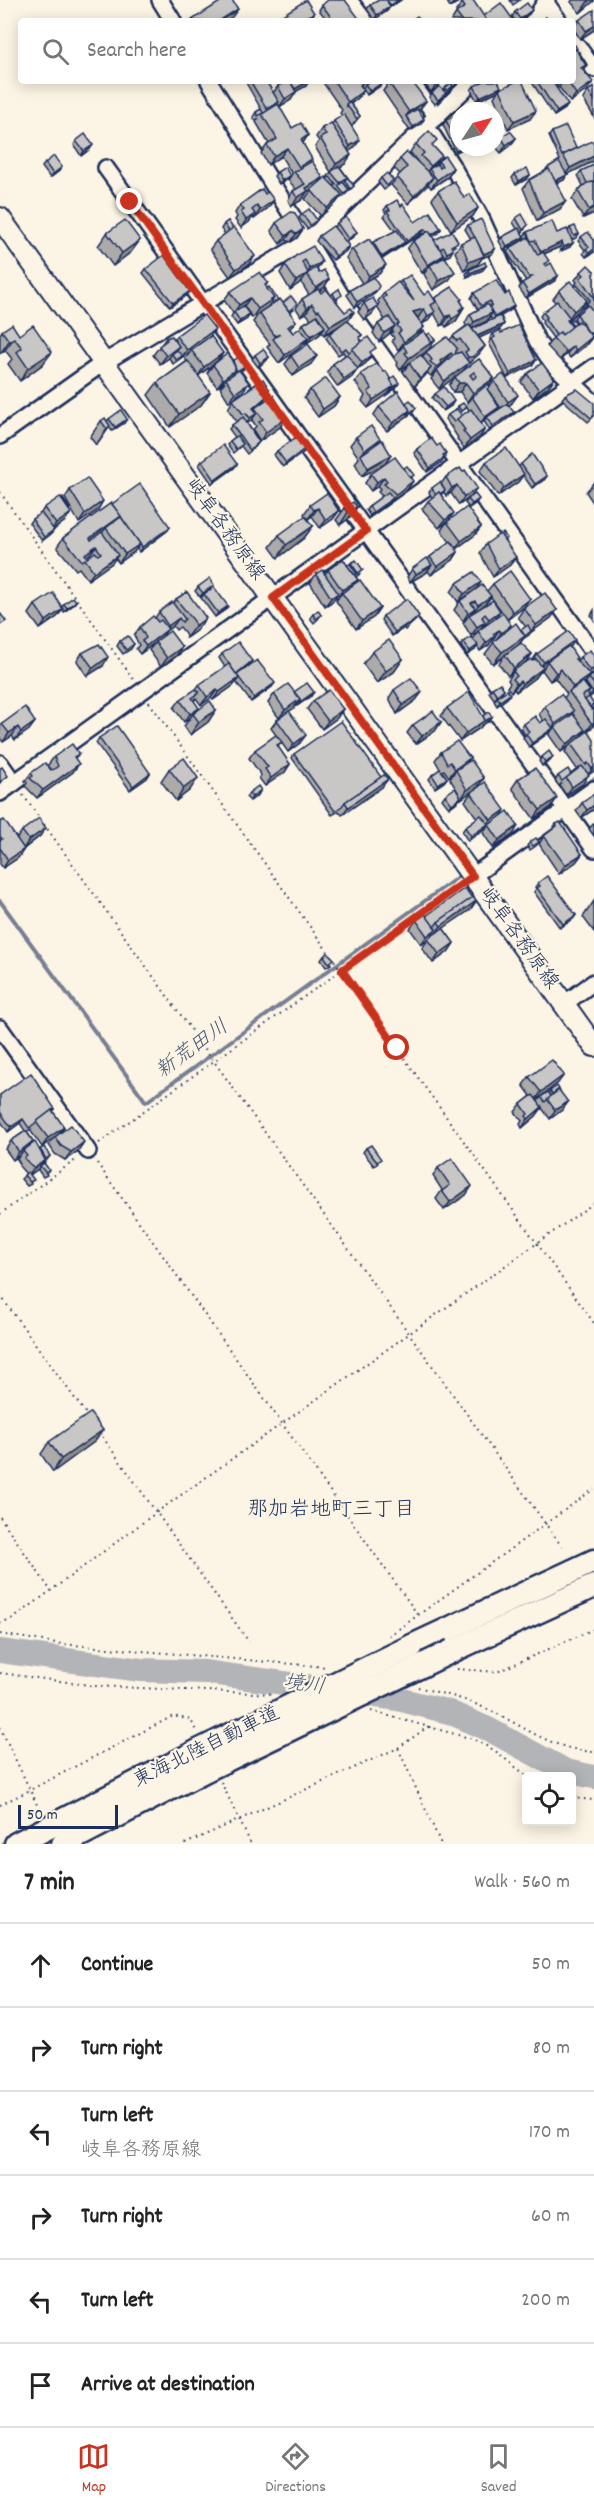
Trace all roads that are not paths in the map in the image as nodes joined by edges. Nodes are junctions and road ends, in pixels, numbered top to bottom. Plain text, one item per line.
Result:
1 (160, 0) edge
2 (349, 0) edge
3 (546, 2) edge
4 (171, 18) edge
5 (363, 18) edge
6 (535, 18) edge
7 (557, 18) edge
8 (576, 44) edge
9 (594, 69) edge
10 (210, 84) edge
11 (412, 84) edge
12 (470, 84) edge
13 (432, 122) junction
14 (106, 168) dead end
15 (0, 218) edge
16 (308, 241) junction
17 (204, 304) junction
18 (103, 363) junction
19 (594, 366) edge
20 (572, 383) junction
21 (594, 403) edge
22 (0, 436) edge
23 (458, 465) junction
24 (366, 531) junction
25 (273, 598) junction
26 (594, 654) edge
27 (0, 763) edge
28 (14, 783) junction
29 (594, 789) edge
30 (0, 793) edge
31 (565, 809) junction
32 (594, 849) edge
33 (473, 876) junction
34 (594, 982) edge
35 (564, 1004) junction
36 (0, 1028) edge
37 (594, 1046) edge
38 (88, 1151) road end
39 (594, 1561) edge
40 (594, 1586) edge
41 (203, 1760) junction
42 (15, 1844) edge
43 (63, 1844) edge

1 - 4 street
2 - 5 street
3 - 6 street
3 - 7 street
8 - 9 street
10 - 16 street
11 - 13 street
12 - 13 street
13 - 16 street
13 - 20 street
14 - 17 street
15 - 18 main road, 岐阜各務原線
16 - 17 street
16 - 23 street
17 - 18 street
17 - 24 street
18 - 22 street
18 - 25 main road, 岐阜各務原線
19 - 20 street
20 - 21 street
20 - 23 street
23 - 24 street
23 - 26 street
24 - 25 street
24 - 31 street
25 - 28 street
25 - 33 main road, 岐阜各務原線
27 - 28 street
28 - 30 street
29 - 31 street
31 - 32 street
31 - 33 street
33 - 35 main road, 岐阜各務原線
34 - 35 street
35 - 37 main road, 岐阜各務原線
36 - 38 street
39 - 41 highway, 東海北陸自動車道, bridge
40 - 41 highway, 東海北陸自動車道, bridge
41 - 42 highway, 東海北陸自動車道
41 - 43 highway, 東海北陸自動車道

